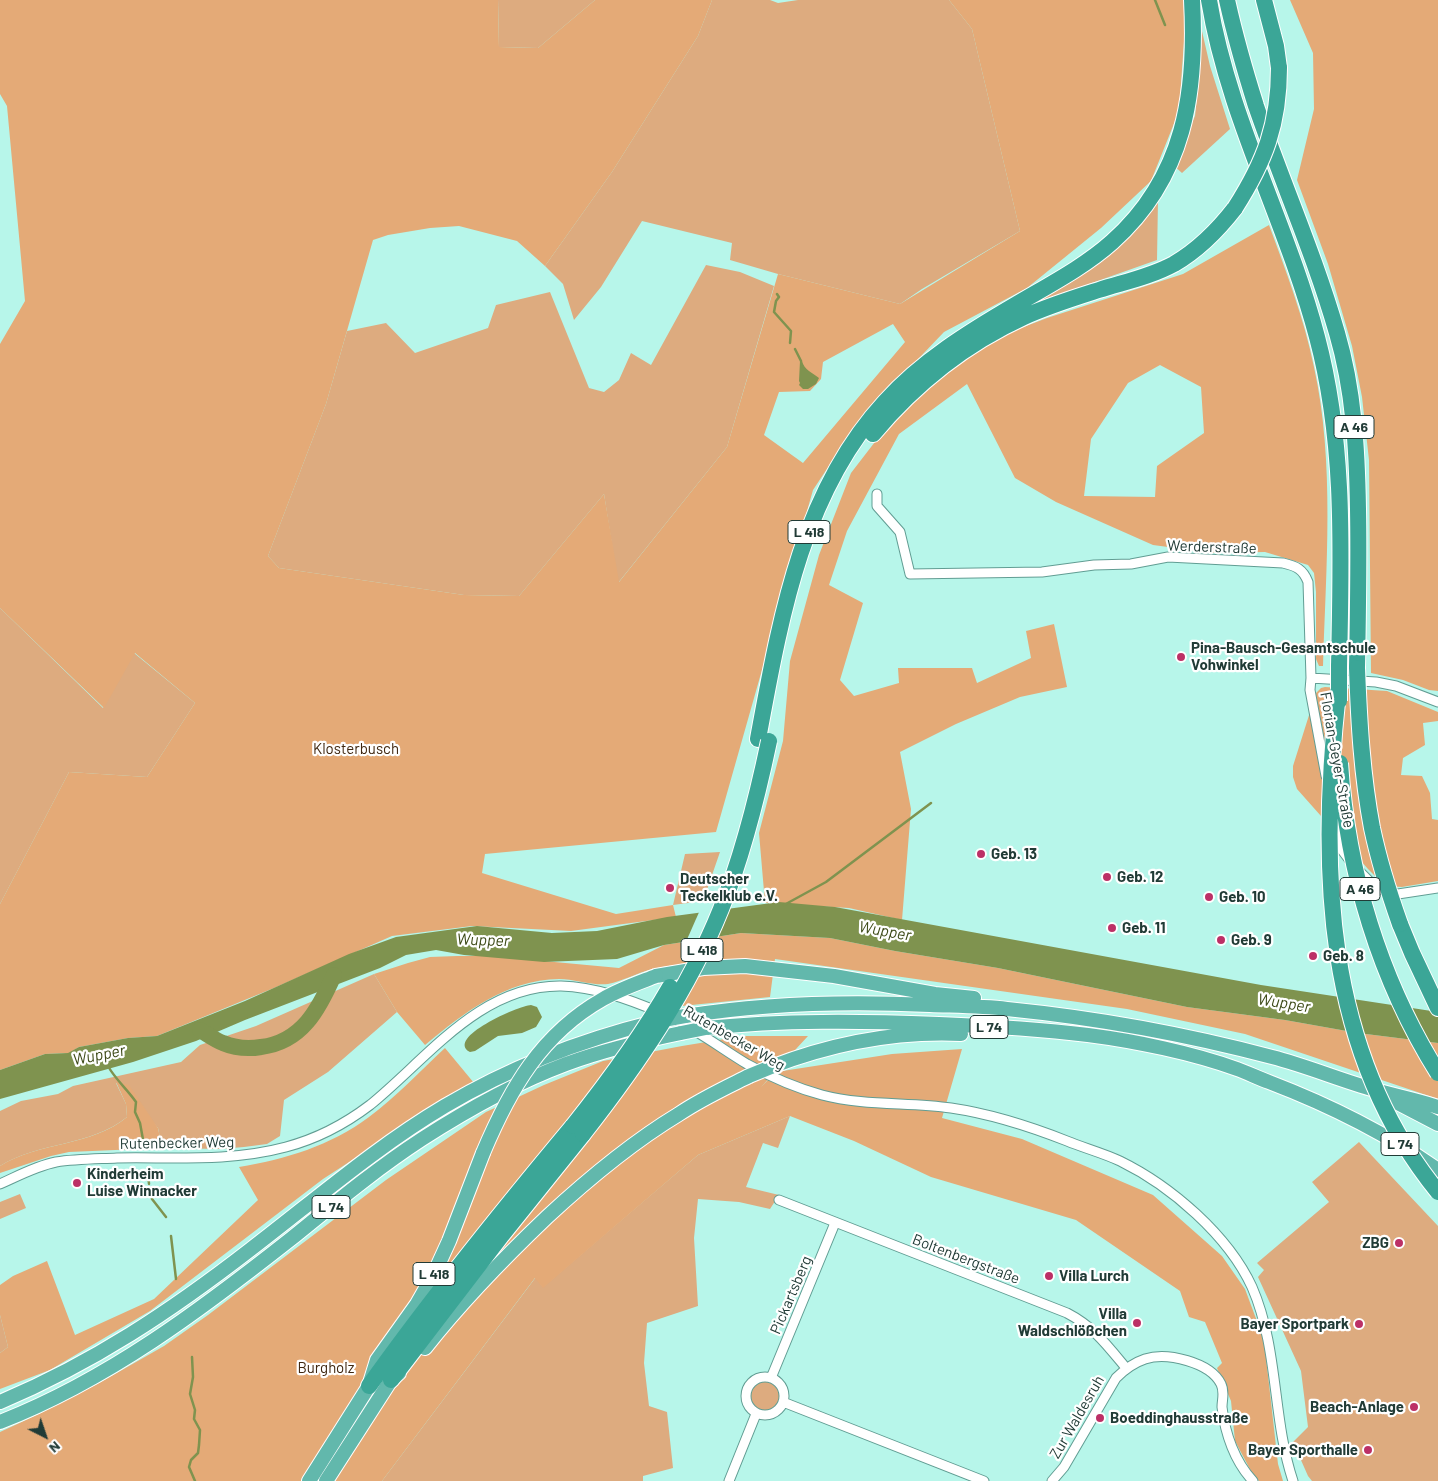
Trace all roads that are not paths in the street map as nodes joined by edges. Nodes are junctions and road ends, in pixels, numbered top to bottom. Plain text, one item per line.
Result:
1 (1192, 0) edge
2 (1209, 0) edge
3 (1227, 0) edge
4 (1264, 0) edge
5 (987, 329) junction
6 (877, 494) dead end
7 (1311, 678) junction
8 (1338, 692) junction
9 (1438, 702) edge
10 (1438, 888) edge
11 (1005, 1008) junction
12 (1438, 1008) edge
13 (1438, 1072) edge
14 (1266, 1081) junction
15 (1373, 1090) junction
16 (1438, 1107) edge
17 (1438, 1124) edge
18 (578, 1130) junction
19 (1438, 1170) edge
20 (0, 1184) edge
21 (1438, 1192) edge
22 (779, 1200) dead end
23 (835, 1223) junction
24 (1126, 1368) junction
25 (771, 1378) junction
26 (392, 1380) junction
27 (369, 1386) junction
28 (0, 1402) edge
29 (783, 1402) junction
30 (756, 1414) junction
31 (0, 1422) edge
32 (309, 1481) edge
33 (326, 1481) edge
34 (729, 1481) edge
35 (984, 1481) edge
36 (1052, 1481) edge
37 (1253, 1481) edge
38 (1293, 1481) edge

1 - 5 highway
2 - 8 highway, A 46, bridge
3 - 12 highway, A 46, bridge
4 - 5 highway, bridge
5 - 18 highway, L 418, bridge
6 - 7 street, Werderstraße
7 - 9 street
7 - 10 street, Florian-Geyer-Straße
8 - 13 highway, A 46, bridge
8 - 21 highway, bridge
11 - 15 highway, L 74
11 - 27 highway, L 418, bridge
11 - 28 highway, L 74, bridge
14 - 19 highway, L 74
14 - 26 highway, L 74, bridge
14 - 31 highway, L 74, bridge
15 - 16 highway, L 74
15 - 17 highway, L 74
18 - 26 highway, L 418
18 - 27 highway, L 418
20 - 38 street, Rutenbecker Weg
22 - 23 street, Boltenbergstraße
23 - 24 street, Boltenbergstraße
23 - 25 street, Pickartsberg
24 - 36 street, Zur Waldesruh
24 - 37 street, Zur Waldesruh
25 - 29 street
25 - 30 street
26 - 33 highway, L 418
27 - 32 highway, L 418
29 - 30 street
29 - 35 street
30 - 34 street

